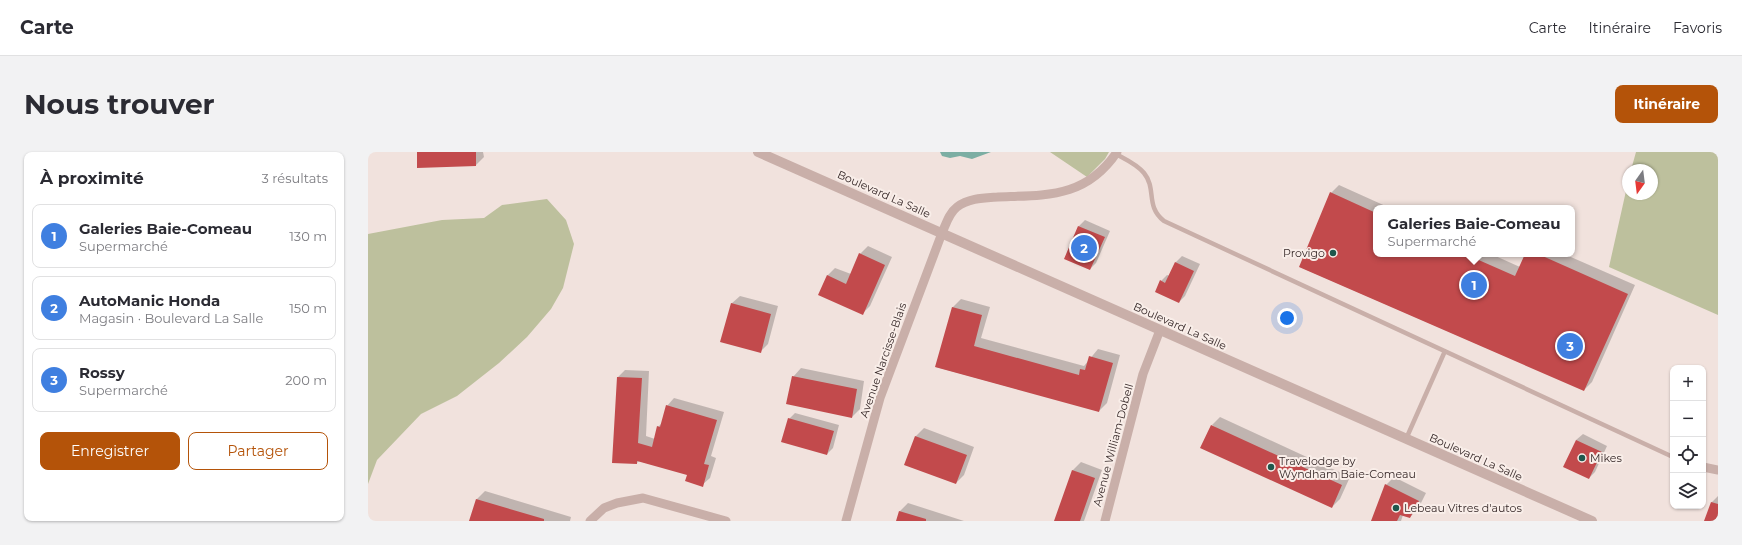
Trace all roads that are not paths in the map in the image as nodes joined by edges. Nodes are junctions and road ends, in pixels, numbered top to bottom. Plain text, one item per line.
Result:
1 (758, 152) edge
2 (1116, 153) edge
3 (942, 233) junction
4 (1160, 330) junction
5 (1445, 351) junction
6 (1406, 439) junction
7 (1670, 456) edge
8 (1706, 468) edge
9 (1718, 470) edge
10 (590, 521) edge
11 (726, 521) edge
12 (846, 521) edge
13 (1105, 521) edge
14 (1592, 521) edge

1 - 3 street, Boulevard La Salle
2 - 3 street, Avenue Narcisse-Blais
2 - 5 lane
3 - 4 street, Boulevard La Salle
3 - 12 street, Avenue Narcisse-Blais
4 - 6 street, Boulevard La Salle
4 - 13 street, Avenue William-Dobell
5 - 6 lane
5 - 7 lane
6 - 14 street, Boulevard La Salle
8 - 9 street
10 - 11 street

